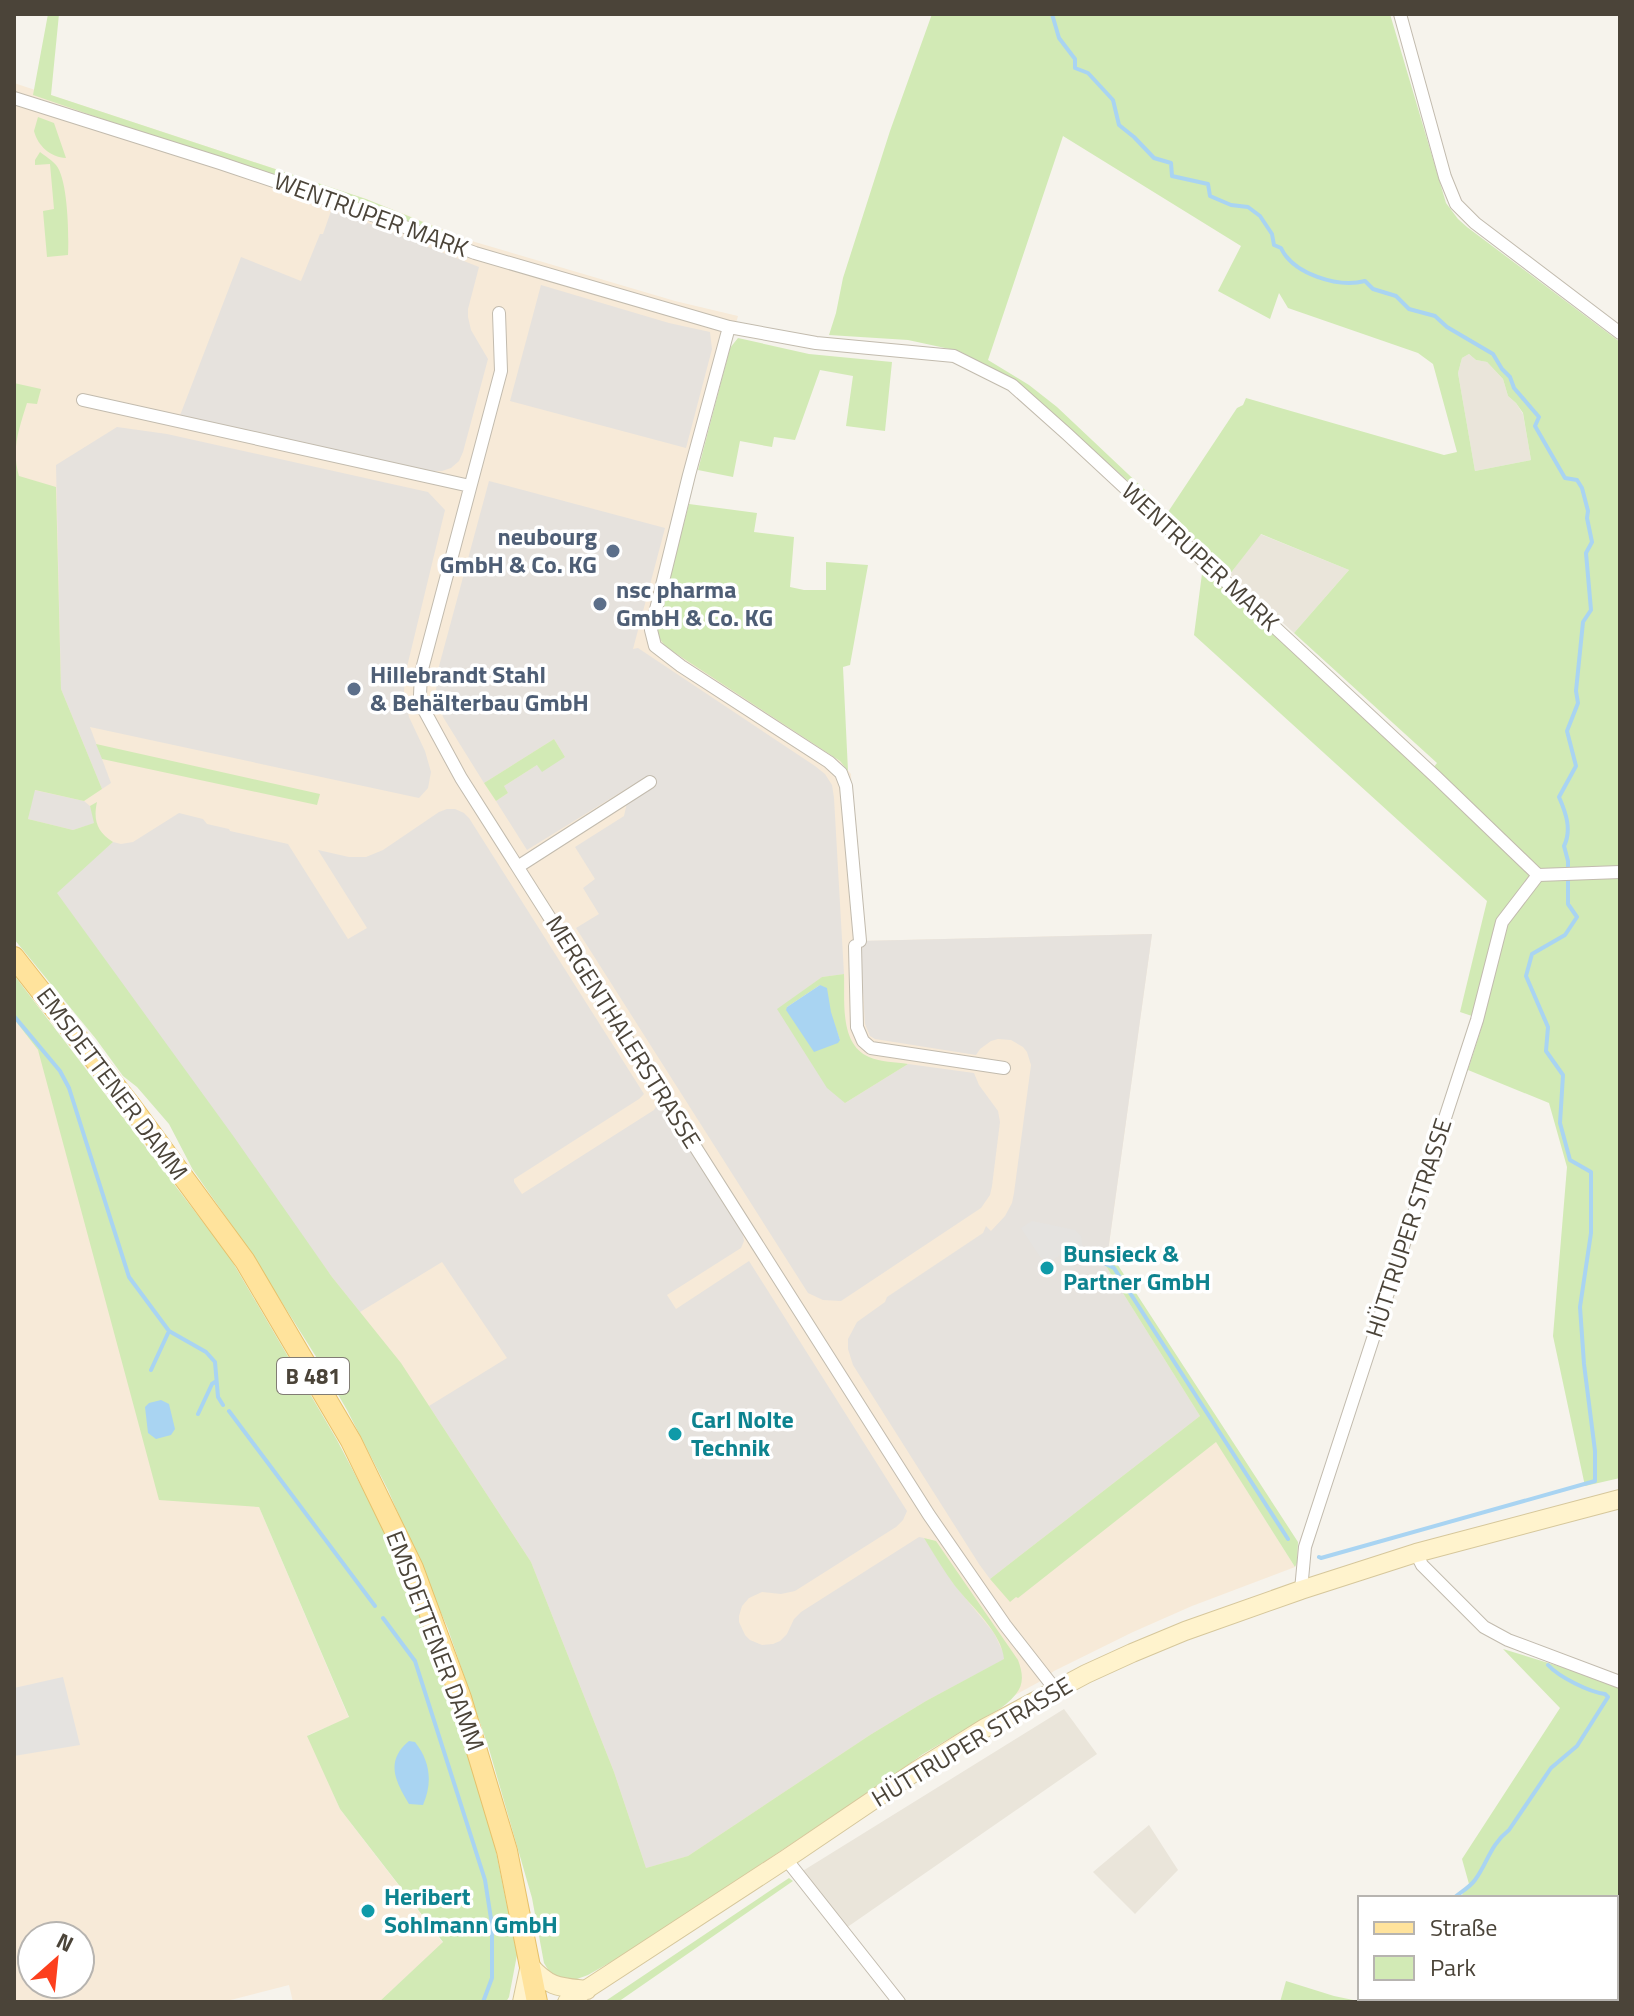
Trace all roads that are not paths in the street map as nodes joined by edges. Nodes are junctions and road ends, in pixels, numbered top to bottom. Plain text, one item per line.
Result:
1 (1400, 14) edge
2 (14, 98) edge
3 (499, 313) dead end
4 (729, 327) junction
5 (1620, 333) edge
6 (83, 400) dead end
7 (470, 486) junction
8 (650, 782) dead end
9 (519, 866) junction
10 (1620, 872) edge
11 (1538, 875) junction
12 (14, 957) edge
13 (1004, 1068) dead end
14 (1620, 1499) edge
15 (1416, 1553) junction
16 (1301, 1590) junction
17 (1620, 1682) edge
18 (1055, 1689) junction
19 (786, 1859) junction
20 (530, 1966) junction
21 (584, 1996) edge
22 (522, 2002) edge
23 (537, 2002) edge
24 (567, 2002) edge
25 (899, 2002) edge

1 - 5 street
2 - 4 street, WENTRUPER MARK
3 - 7 street, MERGENTHALERSTRASSE
4 - 11 street, WENTRUPER MARK
4 - 13 street
6 - 7 street
7 - 9 street, MERGENTHALERSTRASSE
8 - 9 street
9 - 18 street, MERGENTHALERSTRASSE
10 - 11 street
11 - 16 street, HÜTTRUPER STRASSE
12 - 20 main road, EMSDETTENER DAMM / B 481
14 - 15 main road, HÜTTRUPER STRASSE
15 - 16 main road, HÜTTRUPER STRASSE
15 - 17 street
16 - 18 main road, HÜTTRUPER STRASSE
18 - 19 main road, HÜTTRUPER STRASSE
19 - 21 main road, HÜTTRUPER STRASSE
19 - 25 street
20 - 21 main road
20 - 22 main road
20 - 23 main road, EMSDETTENER DAMM / B 481
21 - 24 main road, HÜTTRUPER STRASSE

